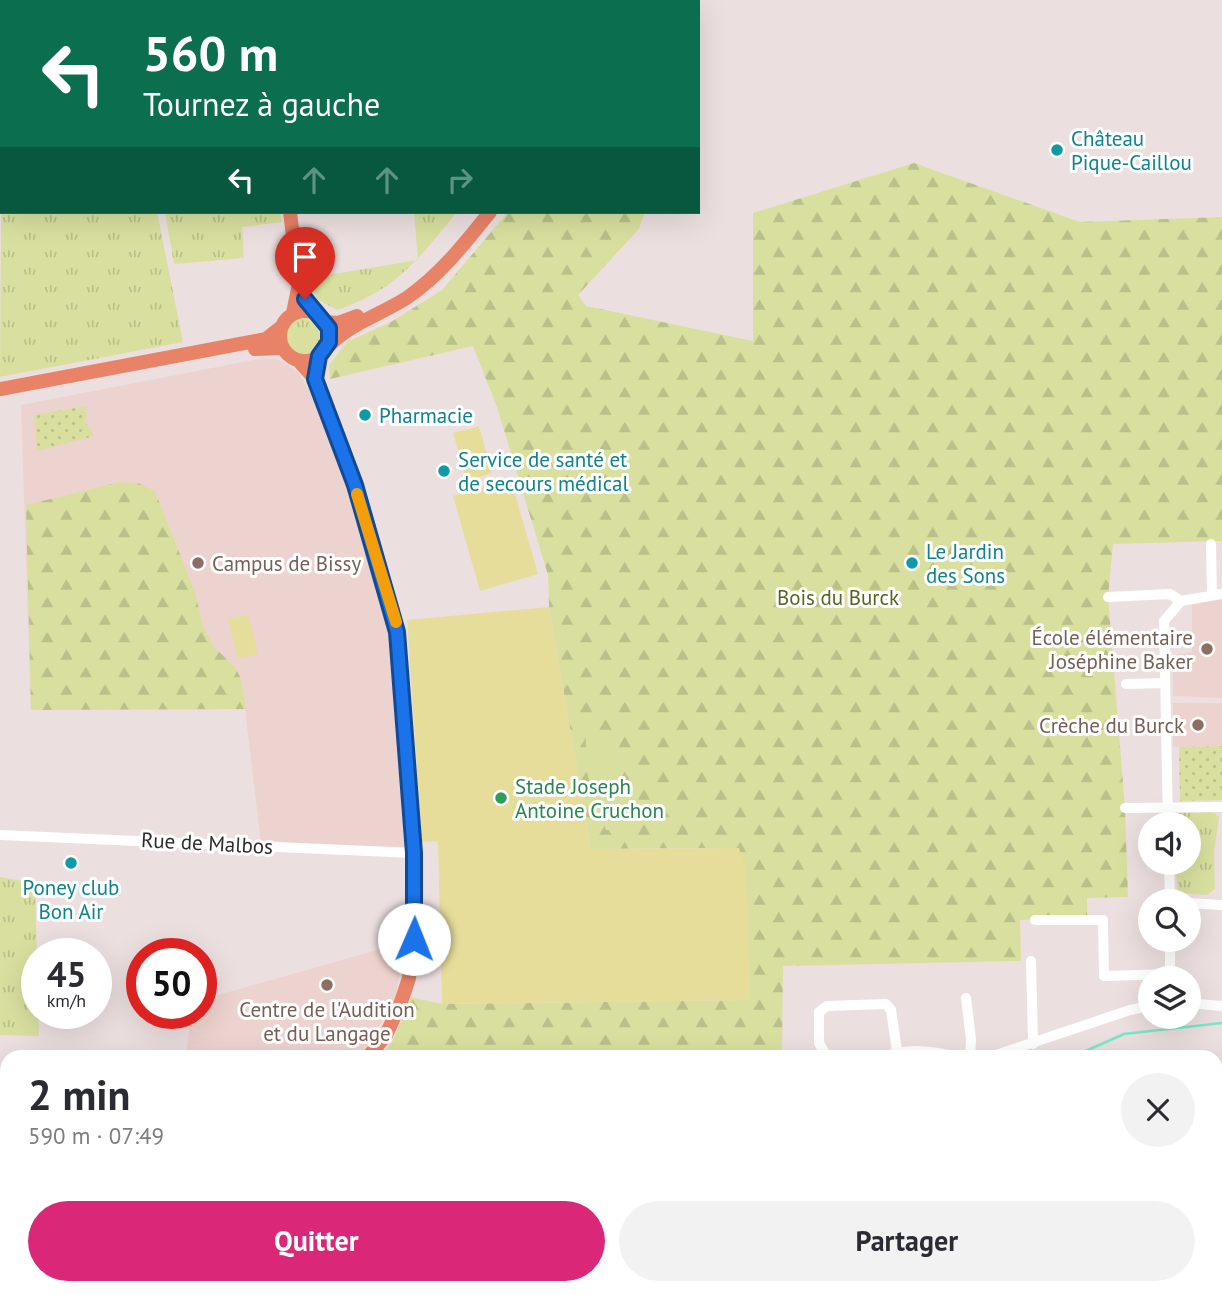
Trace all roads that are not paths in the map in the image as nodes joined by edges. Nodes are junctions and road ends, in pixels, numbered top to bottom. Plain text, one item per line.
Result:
1 (289, 214) edge
2 (477, 214) edge
3 (488, 214) edge
4 (299, 284) junction
5 (293, 313) junction
6 (321, 318) junction
7 (280, 328) junction
8 (282, 348) junction
9 (323, 352) junction
10 (298, 360) junction
11 (315, 379) junction
12 (0, 388) edge
13 (0, 396) edge
14 (1211, 544) dead end
15 (1217, 595) edge
16 (1108, 597) dead end
17 (1181, 601) junction
18 (1165, 683) junction
19 (1126, 684) dead end
20 (1222, 807) edge
21 (1125, 808) dead end
22 (1168, 809) junction
23 (0, 835) edge
24 (414, 853) junction
25 (1201, 904) edge
26 (1222, 905) edge
27 (1035, 920) dead end
28 (1031, 961) dead end
29 (1138, 976) edge
30 (966, 998) dead end
31 (1201, 1004) edge
32 (1222, 1006) edge
33 (1138, 1008) edge
34 (1032, 1044) junction
35 (374, 1050) edge
36 (823, 1050) edge
37 (897, 1050) edge
38 (970, 1050) edge
39 (1013, 1050) edge

1 - 4 main road
2 - 6 main road
3 - 9 main road
4 - 5 main road
4 - 6 main road
5 - 6 main road
5 - 7 main road
6 - 9 main road
7 - 8 main road
7 - 12 main road
8 - 10 main road
8 - 13 main road
9 - 10 main road
9 - 11 main road
10 - 11 main road
11 - 24 main road
14 - 15 street
15 - 17 street
16 - 17 street
17 - 18 street
18 - 19 street
18 - 22 street
20 - 22 street
21 - 22 street
23 - 24 street, Rue de Malbos
24 - 35 main road
25 - 26 street
27 - 29 street
28 - 34 street
30 - 38 street
31 - 32 street
33 - 34 street
34 - 39 street
36 - 37 street

